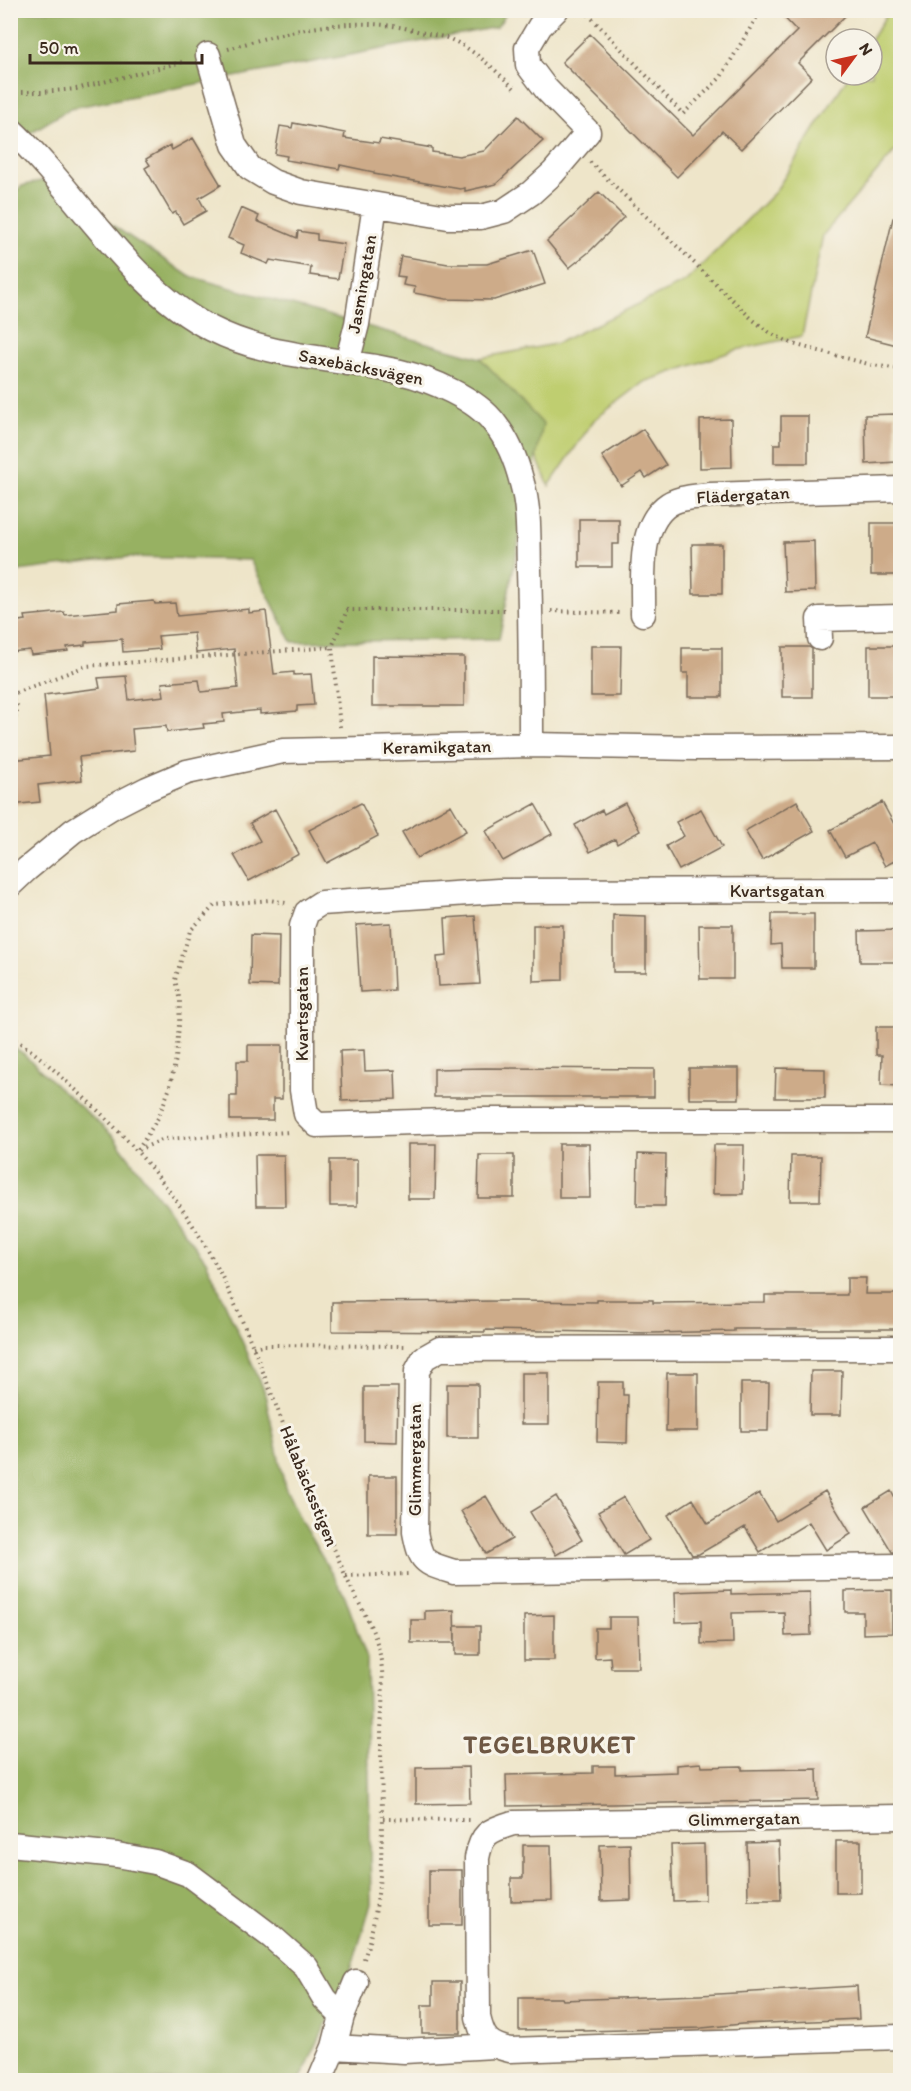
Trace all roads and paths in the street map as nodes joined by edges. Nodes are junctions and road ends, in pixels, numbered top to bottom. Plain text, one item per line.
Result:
1 (556, 10) edge
2 (584, 10) edge
3 (761, 10) edge
4 (208, 55) junction
5 (10, 92) edge
6 (519, 93) dead end
7 (10, 129) edge
8 (575, 147) junction
9 (375, 205) junction
10 (347, 363) junction
11 (900, 369) edge
12 (900, 489) edge
13 (531, 610) junction
14 (643, 614) joint
15 (900, 617) edge
16 (820, 638) dead end
17 (332, 648) junction
18 (10, 695) edge
19 (10, 724) edge
20 (531, 745) junction
21 (900, 747) edge
22 (342, 748) junction
23 (10, 885) edge
24 (900, 890) edge
25 (313, 908) junction
26 (10, 1037) edge
27 (312, 1120) junction
28 (900, 1120) edge
29 (138, 1150) junction
30 (253, 1347) junction
31 (900, 1348) edge
32 (424, 1358) junction
33 (428, 1564) junction
34 (900, 1566) edge
35 (346, 1576) junction
36 (900, 1817) edge
37 (383, 1819) junction
38 (489, 1831) junction
39 (10, 1844) edge
40 (356, 1982) joint
41 (342, 2016) junction
42 (900, 2037) edge
43 (494, 2046) junction
44 (334, 2047) junction
45 (320, 2080) edge

1 - 8 street
2 - 3 path
4 - 5 path
4 - 6 path
4 - 9 street
7 - 10 street, Saxebäcksvägen
8 - 9 street
8 - 11 path
9 - 10 street, Jasmingatan
10 - 13 street, Saxebäcksvägen
12 - 14 street, Flädergatan
13 - 14 path
13 - 17 path
13 - 20 street, Saxebäcksvägen
15 - 16 street
17 - 18 path
17 - 22 path
18 - 19 path
20 - 21 street, Keramikgatan
20 - 22 street, Keramikgatan
22 - 23 street, Keramikgatan
24 - 25 street, Kvartsgatan
25 - 27 street, Kvartsgatan
25 - 29 path
26 - 29 path, Hålabäcksstigen
27 - 28 street
27 - 29 path
29 - 30 path, Hålabäcksstigen
30 - 32 path
30 - 35 path, Hålabäcksstigen
31 - 32 street
32 - 33 street, Glimmergatan
33 - 34 street
33 - 35 path
35 - 37 path, Hålabäcksstigen
36 - 38 street, Glimmergatan
37 - 38 path
37 - 40 path, Hålabäcksstigen
38 - 43 street
39 - 41 street
40 - 41 street
41 - 44 street
42 - 43 street
43 - 44 street
44 - 45 street

